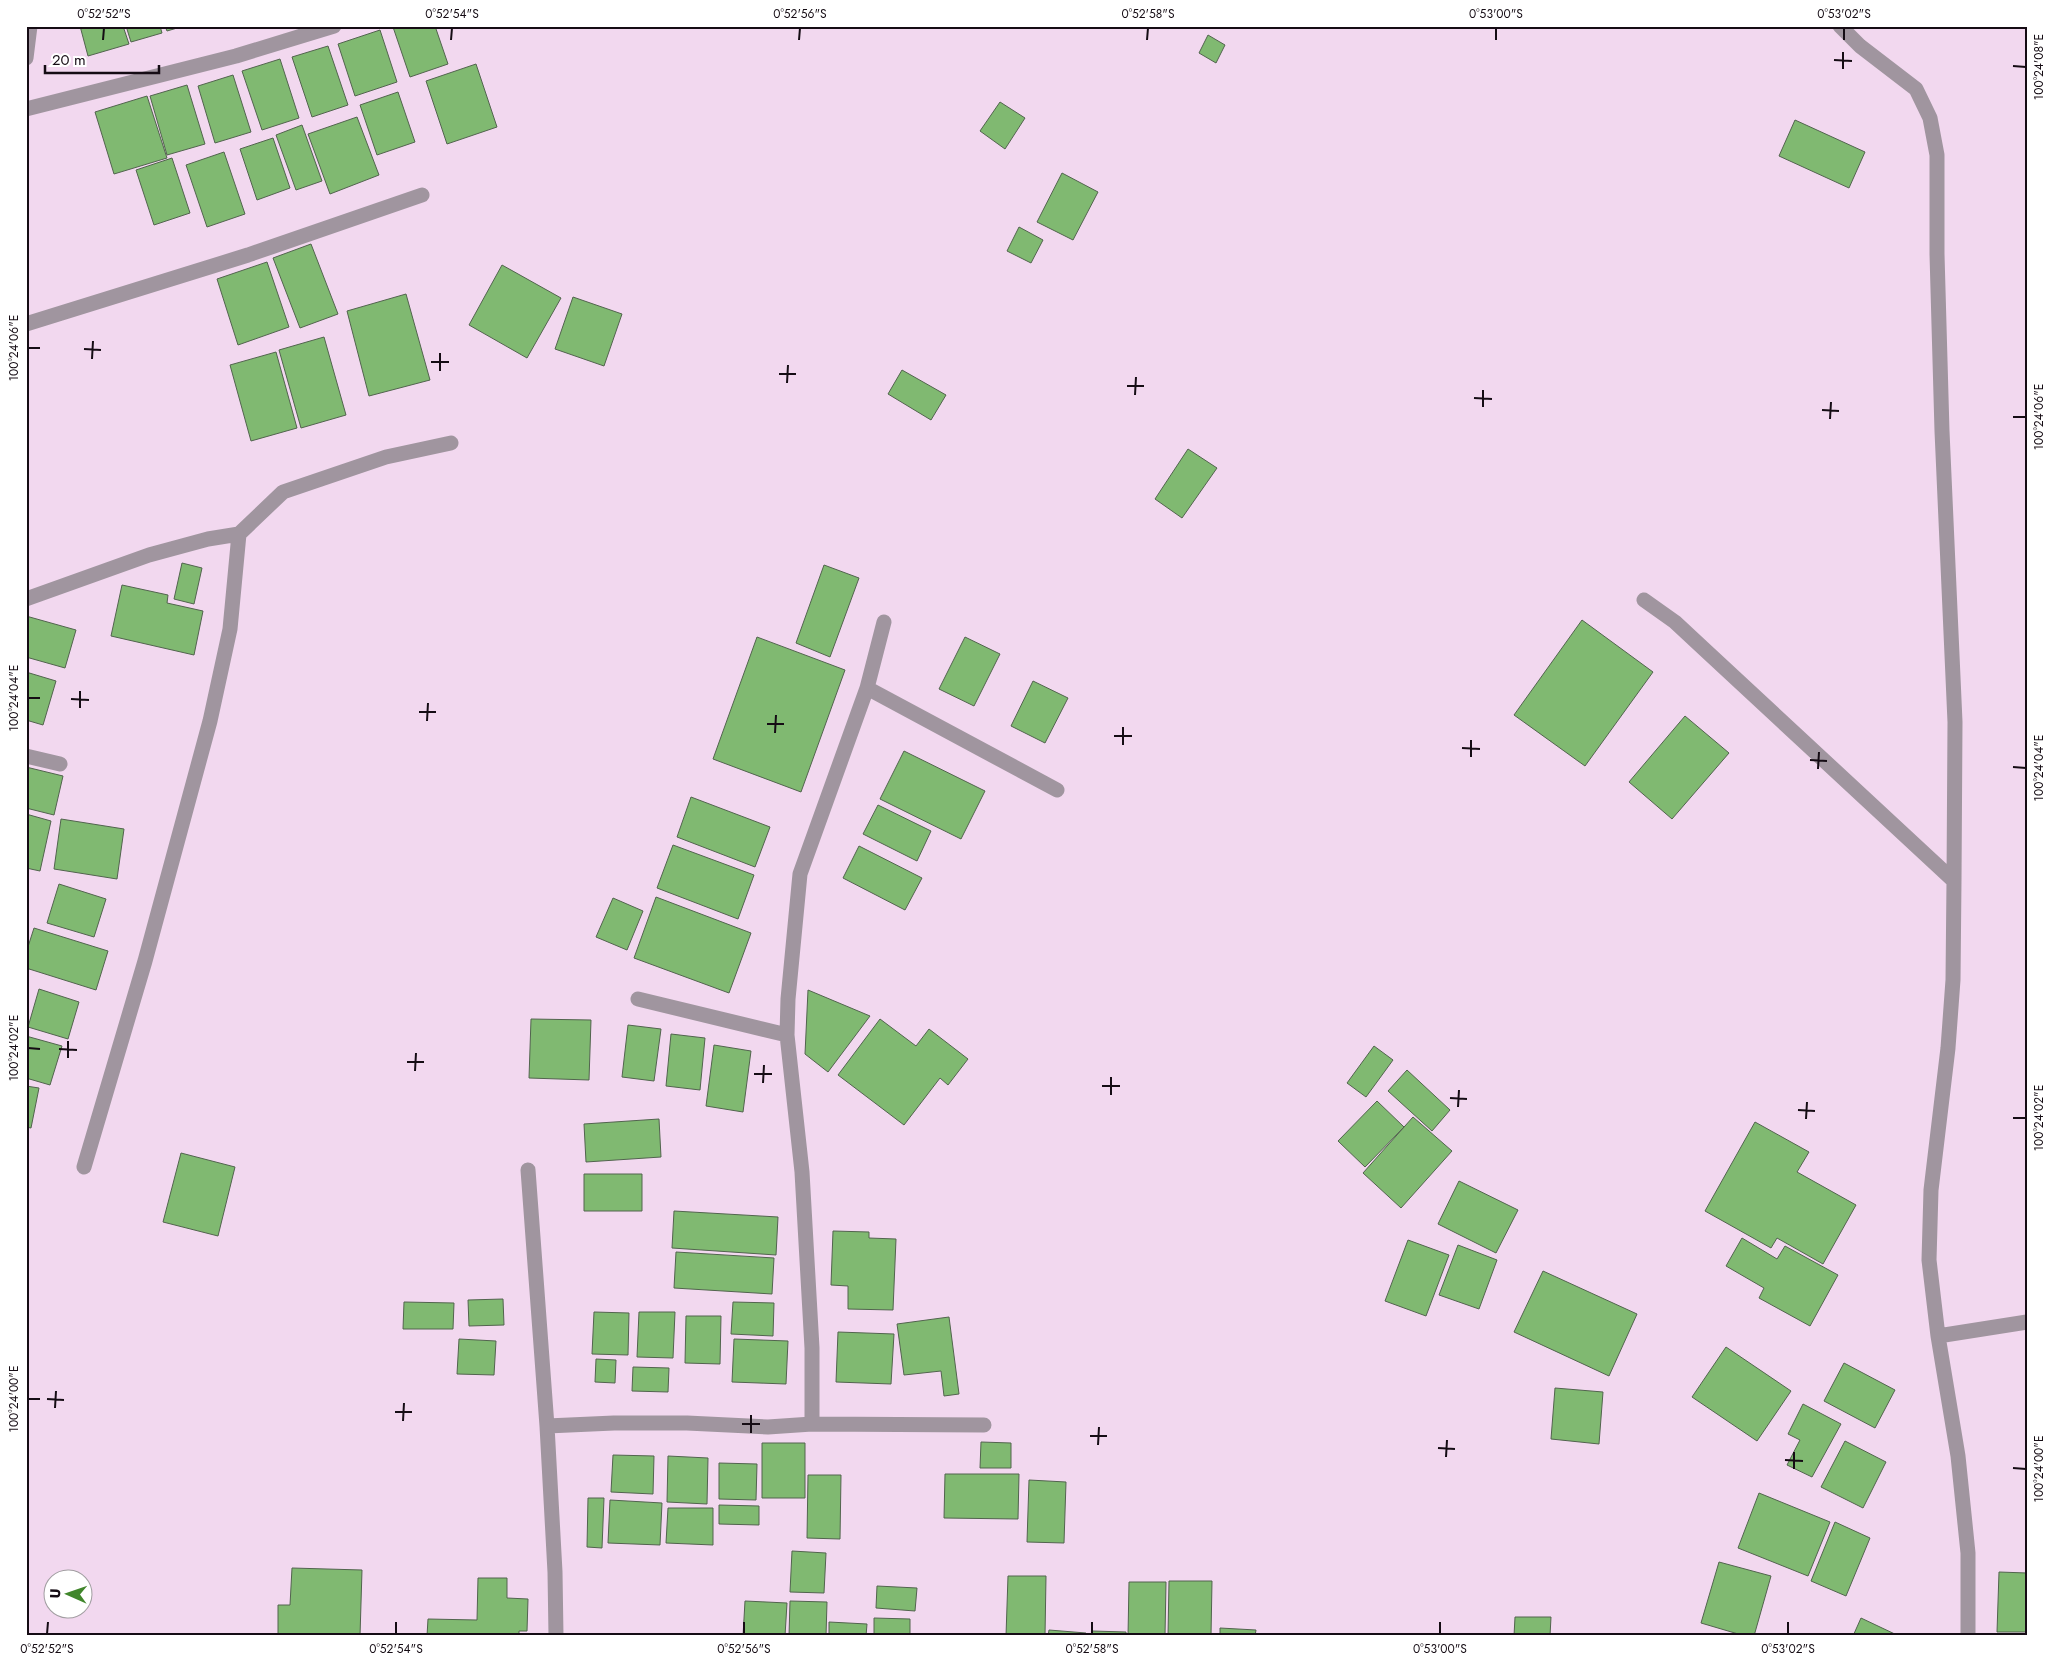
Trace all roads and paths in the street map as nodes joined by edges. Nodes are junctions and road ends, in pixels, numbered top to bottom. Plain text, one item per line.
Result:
1 (30, 26) edge
2 (334, 26) edge
3 (1840, 26) edge
4 (26, 58) edge
5 (26, 109) edge
6 (422, 195) dead end
7 (26, 324) edge
8 (450, 443) dead end
9 (239, 534) junction
10 (26, 599) edge
11 (1644, 600) dead end
12 (884, 622) dead end
13 (868, 688) junction
14 (26, 756) edge
15 (60, 764) dead end
16 (1057, 790) dead end
17 (1954, 881) junction
18 (638, 999) dead end
19 (787, 1036) junction
20 (84, 1167) dead end
21 (528, 1170) dead end
22 (2027, 1322) edge
23 (1938, 1336) junction
24 (812, 1424) junction
25 (984, 1425) dead end
26 (547, 1426) junction
27 (556, 1636) edge
28 (1968, 1636) edge

1 - 4 street
2 - 5 street
3 - 17 street
6 - 7 street
8 - 9 street
9 - 10 street
9 - 20 street
11 - 17 street
12 - 13 street
13 - 16 street
13 - 19 street
14 - 15 street
17 - 23 street
18 - 19 street
19 - 24 street
21 - 26 street
22 - 23 street
23 - 28 street
24 - 25 street
24 - 26 street
26 - 27 street

